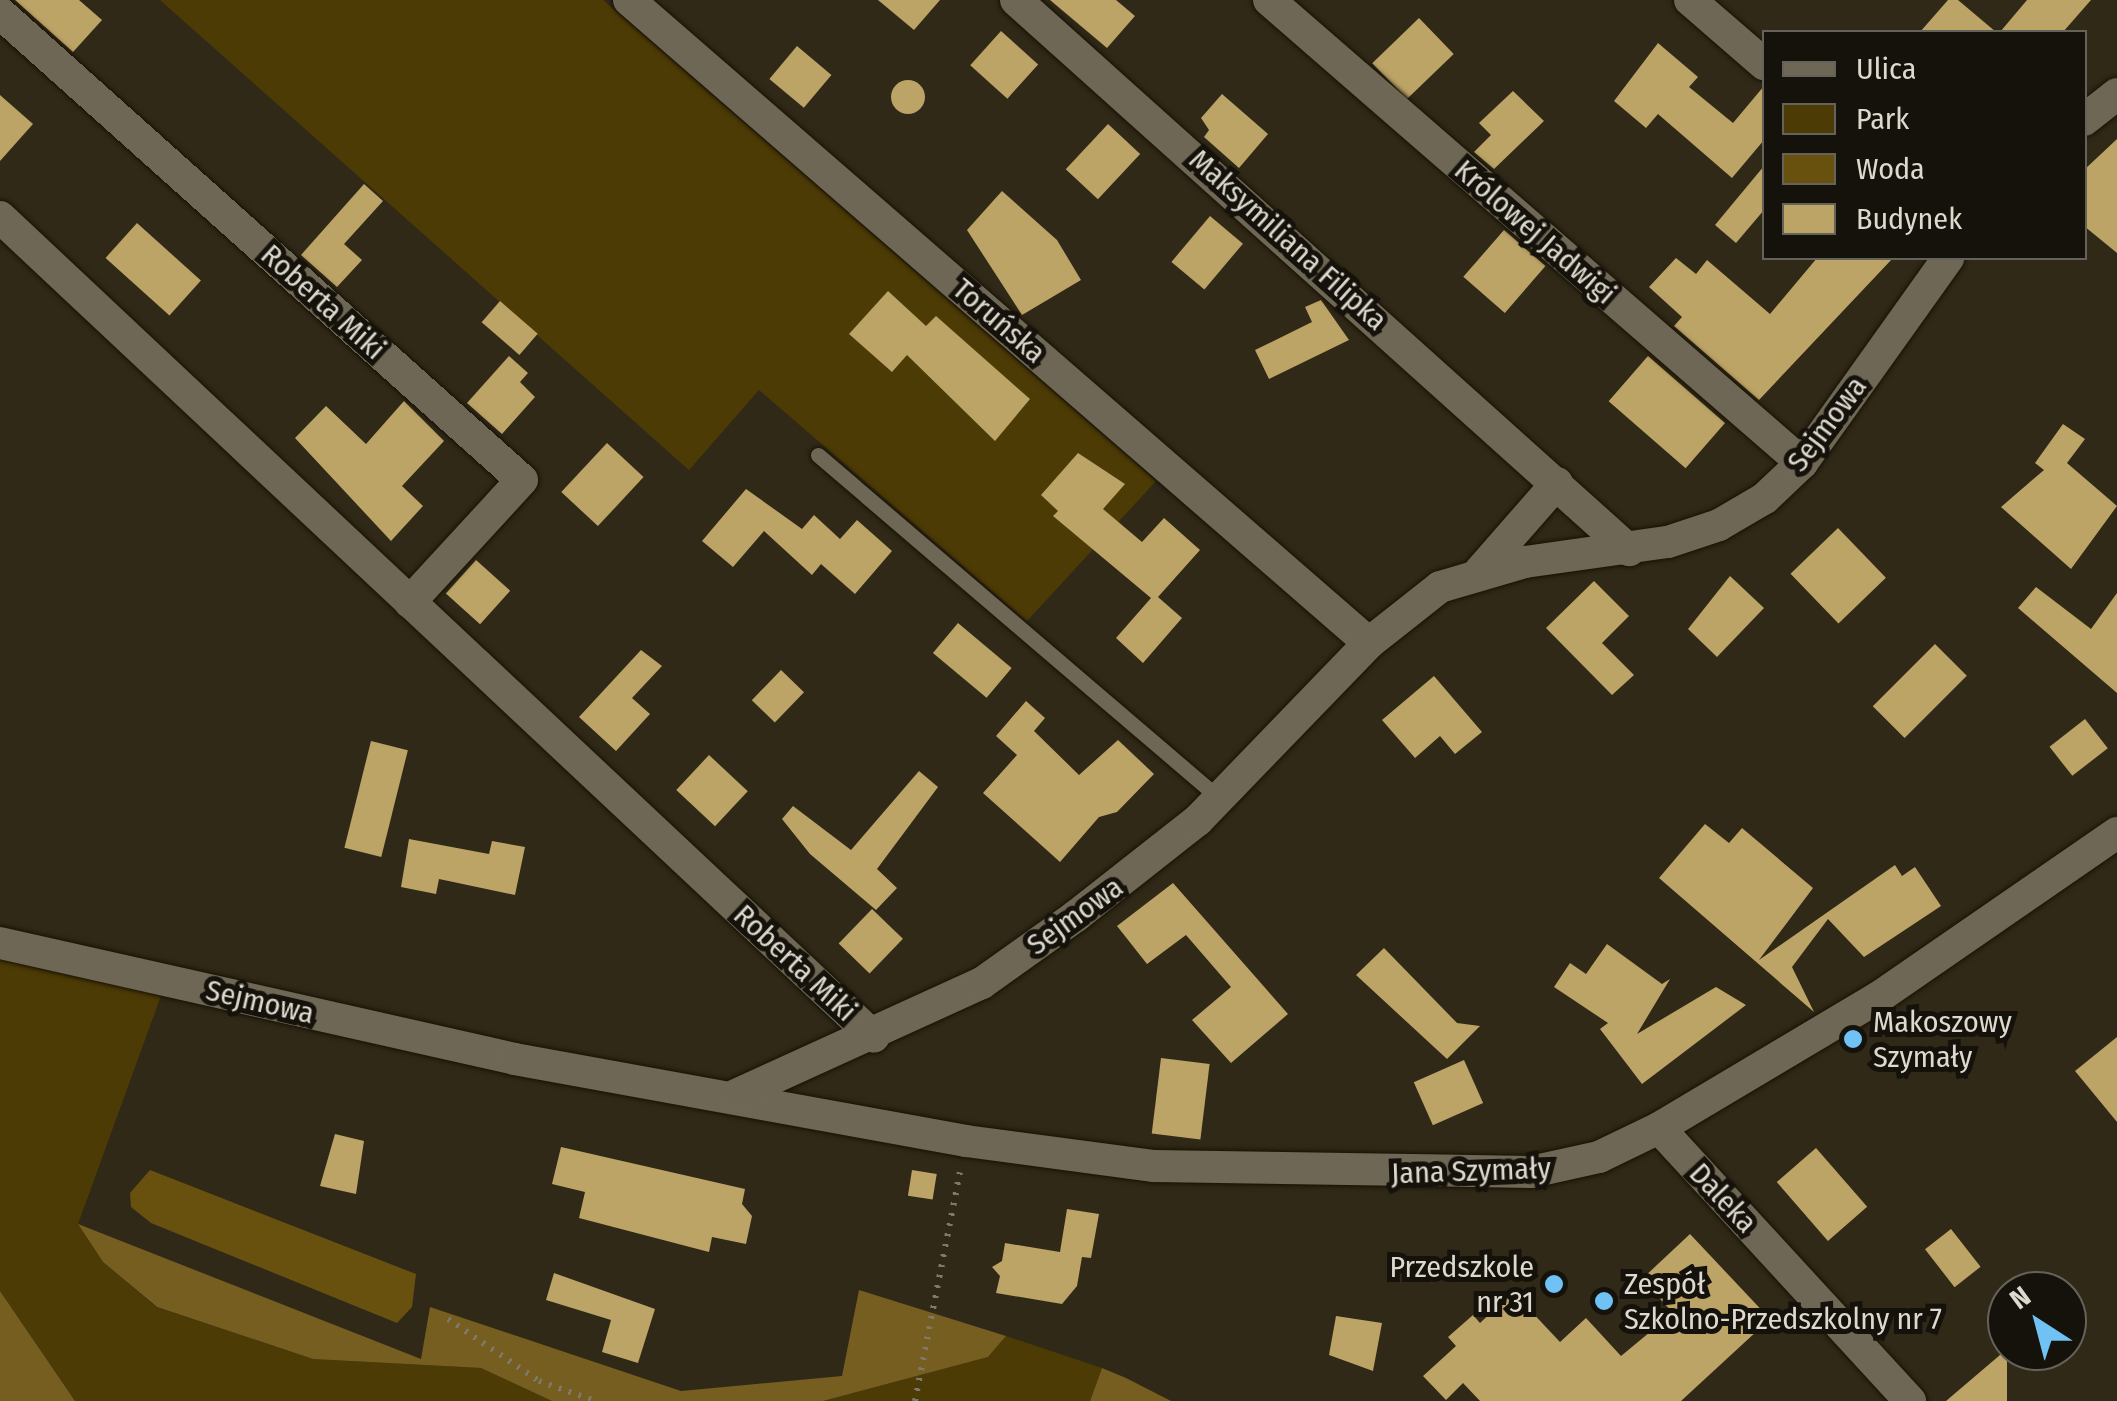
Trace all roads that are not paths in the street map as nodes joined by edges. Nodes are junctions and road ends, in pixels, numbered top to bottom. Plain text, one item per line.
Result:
1 (629, 0) edge
2 (1016, 0) edge
3 (1269, 0) edge
4 (1690, 0) edge
5 (0, 13) edge
6 (1762, 62) edge
7 (2117, 94) edge
8 (2087, 118) edge
9 (0, 216) edge
10 (1947, 260) edge
11 (818, 455) dead end
12 (1802, 463) junction
13 (1557, 483) junction
14 (1629, 550) junction
15 (1480, 571) junction
16 (410, 602) junction
17 (1370, 643) junction
18 (1220, 799) junction
19 (2117, 833) edge
20 (0, 943) edge
21 (874, 1037) junction
22 (736, 1095) junction
23 (1658, 1128) junction
24 (1910, 1401) edge

1 - 17 street, Toruńska
2 - 13 street, Maksymiliana Filipka
3 - 12 street, Królowej Jadwigi
4 - 6 street
5 - 16 street, Roberta Miki
7 - 8 street
9 - 16 street, Roberta Miki
10 - 12 street, Sejmowa
11 - 18 lane
12 - 14 street, Sejmowa
13 - 14 street, Maksymiliana Filipka
13 - 15 street
14 - 15 street, Sejmowa
15 - 17 street, Sejmowa
16 - 21 street, Roberta Miki
17 - 18 street, Sejmowa
18 - 21 street, Sejmowa
19 - 23 street, Jana Szymały
20 - 22 street, Sejmowa
21 - 22 street, Sejmowa
22 - 23 street, Jana Szymały
23 - 24 street, Daleka

